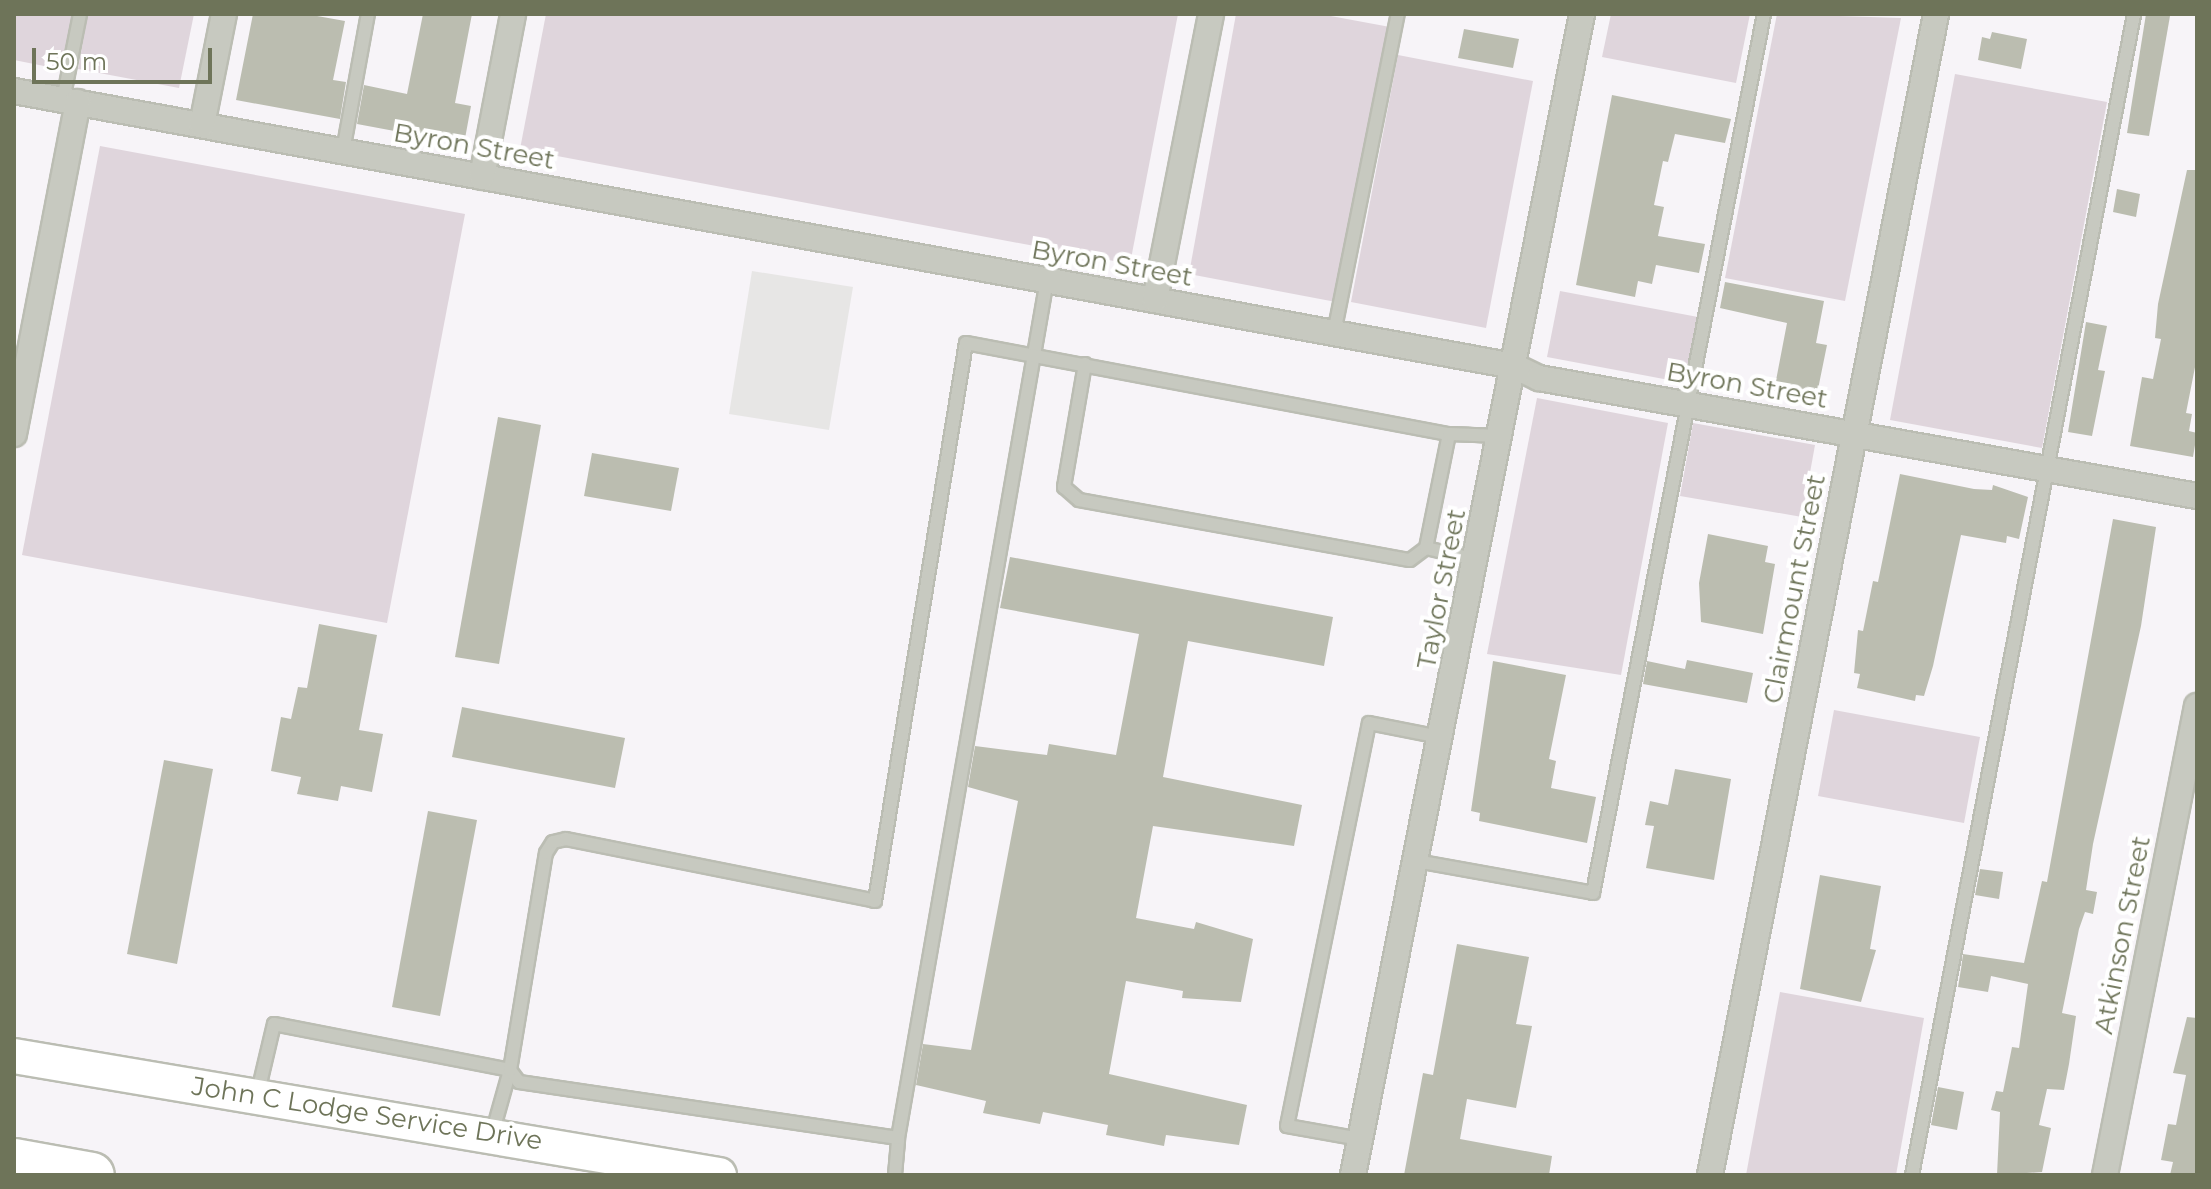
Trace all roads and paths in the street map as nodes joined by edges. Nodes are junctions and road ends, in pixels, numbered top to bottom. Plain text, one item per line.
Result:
1 (80, 14) edge
2 (224, 14) edge
3 (368, 14) edge
4 (513, 14) edge
5 (1211, 14) edge
6 (1398, 14) edge
7 (1582, 14) edge
8 (1764, 14) edge
9 (1936, 14) edge
10 (2134, 14) edge
11 (14, 91) edge
12 (70, 101) junction
13 (202, 125) junction
14 (343, 151) junction
15 (482, 177) junction
16 (1047, 280) junction
17 (1155, 300) junction
18 (1334, 333) junction
19 (1034, 354) junction
20 (1085, 364) junction
21 (1514, 366) junction
22 (1686, 403) junction
23 (14, 434) edge
24 (1449, 434) junction
25 (1500, 436) junction
26 (1853, 436) junction
27 (2048, 471) junction
28 (2197, 496) edge
29 (1426, 548) junction
30 (1477, 560) junction
31 (2197, 706) edge
32 (1440, 737) junction
33 (1416, 861) junction
34 (14, 1056) edge
35 (510, 1070) junction
36 (257, 1096) junction
37 (492, 1134) junction
38 (898, 1138) junction
39 (1360, 1139) junction
40 (14, 1161) edge
41 (92, 1175) edge
42 (719, 1175) edge
43 (895, 1175) edge
44 (1353, 1175) edge
45 (1710, 1175) edge
46 (1912, 1175) edge
47 (2105, 1175) edge

1 - 12 lane
2 - 13 street
3 - 14 lane
4 - 15 street
5 - 17 street
6 - 18 lane
7 - 21 street, Taylor Street
8 - 22 lane
9 - 26 street, Clairmount Street
10 - 27 lane
11 - 12 street, Byron Street
12 - 13 street, Byron Street
12 - 23 street
13 - 14 street, Byron Street
14 - 15 street, Byron Street
15 - 16 street, Byron Street
16 - 17 street, Byron Street
16 - 19 lane
17 - 18 street, Byron Street
18 - 21 street, Byron Street
19 - 20 lane
19 - 35 lane
19 - 38 lane
20 - 24 lane
20 - 29 lane
21 - 22 street, Byron Street
21 - 25 street, Taylor Street
22 - 26 street, Byron Street
22 - 33 lane
24 - 25 lane
24 - 29 lane
25 - 30 street, Taylor Street
26 - 27 street, Byron Street
26 - 45 street, Clairmount Street
27 - 28 street, Byron Street
27 - 46 lane
29 - 30 lane
30 - 32 street, Taylor Street
31 - 47 street, Atkinson Street
32 - 33 street, Taylor Street
32 - 39 lane
33 - 39 street, Taylor Street
34 - 36 main road, John C Lodge Service Drive
35 - 36 lane
35 - 37 lane
35 - 38 lane
36 - 37 main road, John C Lodge Service Drive
37 - 42 main road, John C Lodge Service Drive
38 - 43 lane
39 - 44 street, Taylor Street
40 - 41 highway

